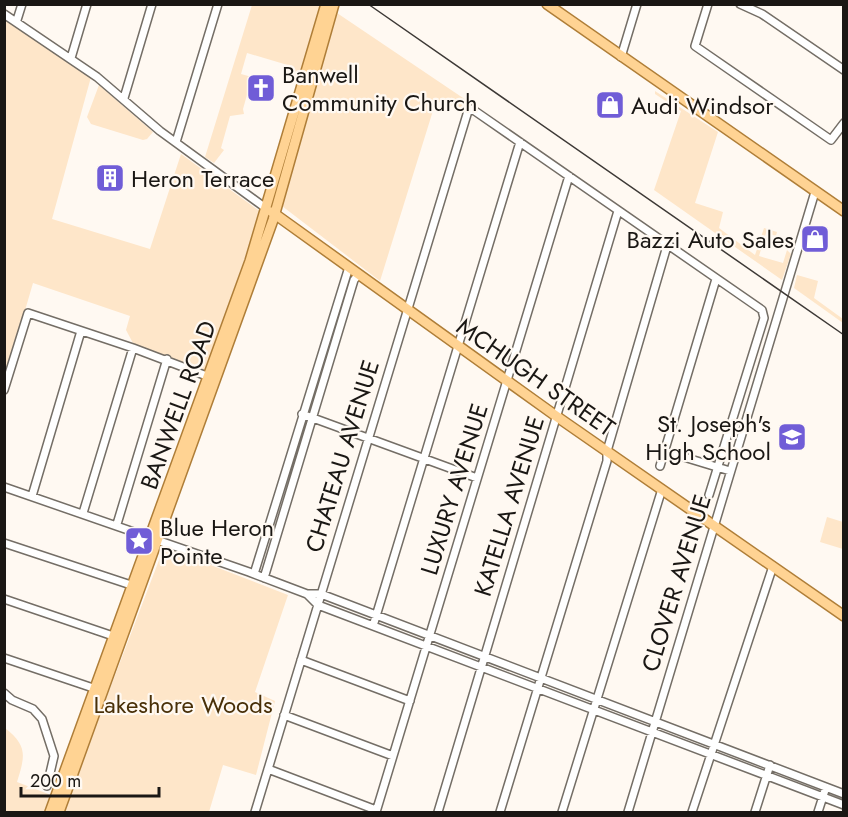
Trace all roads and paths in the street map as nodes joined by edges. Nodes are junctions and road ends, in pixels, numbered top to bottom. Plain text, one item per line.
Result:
1 (22, 4) edge
2 (87, 4) edge
3 (152, 4) edge
4 (218, 4) edge
5 (326, 4) edge
6 (334, 4) edge
7 (547, 4) edge
8 (637, 4) edge
9 (708, 4) edge
10 (740, 4) edge
11 (4, 14) edge
12 (17, 20) junction
13 (621, 57) junction
14 (71, 58) junction
15 (843, 70) edge
16 (124, 98) junction
17 (843, 123) edge
18 (176, 142) junction
19 (520, 142) junction
20 (569, 176) junction
21 (815, 192) junction
22 (271, 211) junction
23 (618, 211) junction
24 (843, 211) edge
25 (668, 246) junction
26 (349, 267) junction
27 (359, 274) junction
28 (716, 279) junction
29 (407, 309) junction
30 (81, 331) junction
31 (324, 342) junction
32 (334, 345) junction
33 (458, 345) junction
34 (133, 348) junction
35 (167, 359) junction
36 (211, 378) junction
37 (507, 381) junction
38 (4, 390) edge
39 (302, 414) junction
40 (556, 416) junction
41 (313, 418) junction
42 (367, 437) junction
43 (608, 451) junction
44 (664, 452) junction
45 (424, 458) junction
46 (660, 466) dead end
47 (717, 468) junction
48 (730, 471) junction
49 (477, 478) junction
50 (4, 487) edge
51 (662, 489) junction
52 (279, 494) junction
53 (709, 495) dead end
54 (32, 496) junction
55 (289, 497) junction
56 (83, 513) junction
57 (117, 524) junction
58 (713, 530) junction
59 (155, 537) junction
60 (4, 543) edge
61 (773, 566) junction
62 (254, 574) junction
63 (264, 578) junction
64 (136, 587) junction
65 (307, 594) junction
66 (321, 594) junction
67 (4, 599) edge
68 (318, 605) junction
69 (376, 614) junction
70 (843, 616) edge
71 (373, 626) junction
72 (430, 635) junction
73 (118, 637) junction
74 (426, 646) junction
75 (484, 656) junction
76 (4, 658) edge
77 (301, 660) junction
78 (481, 667) junction
79 (540, 677) junction
80 (537, 689) junction
81 (98, 690) junction
82 (4, 693) edge
83 (597, 699) junction
84 (410, 701) junction
85 (593, 710) junction
86 (284, 714) junction
87 (655, 721) junction
88 (652, 732) junction
89 (714, 743) junction
90 (710, 754) junction
91 (393, 756) junction
92 (770, 765) junction
93 (268, 769) junction
94 (766, 776) junction
95 (46, 786) dead end
96 (826, 787) junction
97 (843, 794) edge
98 (823, 798) junction
99 (843, 805) edge
100 (376, 811) edge
101 (50, 813) edge
102 (59, 813) edge
103 (255, 813) edge
104 (438, 813) edge
105 (500, 813) edge
106 (562, 813) edge
107 (628, 813) edge
108 (692, 813) edge
109 (755, 813) edge
110 (818, 813) edge

1 - 12 street
2 - 14 street
3 - 16 street
4 - 18 street
5 - 22 main road, BANWELL ROAD
6 - 22 main road, BANWELL ROAD
7 - 13 main road
8 - 13 street
9 - 17 street
10 - 15 street
11 - 12 street
12 - 14 street
13 - 21 main road
14 - 16 street
16 - 18 street
18 - 22 street
19 - 20 street
19 - 29 street, CHATEAU AVENUE
19 - 33 street
20 - 23 street
20 - 37 street, LUXURY AVENUE
21 - 24 main road
21 - 48 street, CLOVER AVENUE
22 - 26 main road, MCHUGH STREET
22 - 36 main road, BANWELL ROAD
23 - 25 street
23 - 40 street, KATELLA AVENUE
25 - 28 street
25 - 43 street
26 - 27 main road, MCHUGH STREET
26 - 31 street
27 - 29 main road, MCHUGH STREET
27 - 32 street
28 - 44 street
28 - 47 street, CLOVER AVENUE
29 - 33 main road, MCHUGH STREET
29 - 42 street, CHATEAU AVENUE
30 - 34 street
30 - 38 street
30 - 54 street
31 - 32 street
31 - 39 street
32 - 41 street
33 - 37 main road, MCHUGH STREET
33 - 45 street
34 - 35 street
34 - 56 street
35 - 36 street
35 - 57 street
36 - 59 main road, BANWELL ROAD
37 - 40 main road, MCHUGH STREET
37 - 49 street, LUXURY AVENUE
39 - 41 street
39 - 52 street
40 - 43 main road, MCHUGH STREET
40 - 75 street, KATELLA AVENUE
41 - 42 street
41 - 55 street
42 - 45 street
42 - 66 street, CHATEAU AVENUE
43 - 51 main road, MCHUGH STREET
43 - 79 street
44 - 46 street
44 - 47 street
45 - 49 street
45 - 69 street
47 - 48 street
47 - 53 street, CLOVER AVENUE
48 - 58 street, CLOVER AVENUE
49 - 72 street, LUXURY AVENUE
50 - 54 street
51 - 58 main road, MCHUGH STREET
51 - 83 street
52 - 55 street
52 - 62 street
54 - 56 street
55 - 63 street
56 - 57 street
57 - 59 street
58 - 61 main road, MCHUGH STREET
58 - 87 street, CLOVER AVENUE
59 - 62 street
59 - 64 main road, BANWELL ROAD
60 - 64 street
61 - 70 main road, MCHUGH STREET
61 - 89 street
62 - 63 street
63 - 65 street
64 - 73 main road, BANWELL ROAD
65 - 66 street
65 - 68 street
66 - 68 street, CHATEAU AVENUE
66 - 69 street
67 - 73 street
68 - 71 street
68 - 77 street, CHATEAU AVENUE
69 - 71 street
69 - 72 street
71 - 74 street
72 - 74 street, LUXURY AVENUE
72 - 75 street
73 - 81 main road, BANWELL ROAD
74 - 78 street
74 - 84 street, LUXURY AVENUE
75 - 78 street, KATELLA AVENUE
75 - 79 street
76 - 81 street
77 - 84 street
77 - 86 street, CHATEAU AVENUE
78 - 80 street
78 - 104 street, KATELLA AVENUE
79 - 80 street
79 - 83 street
80 - 85 street
80 - 105 street
81 - 101 main road, BANWELL ROAD
81 - 102 main road, BANWELL ROAD
82 - 95 street
83 - 85 street
83 - 87 street
84 - 91 street, LUXURY AVENUE
85 - 88 street
85 - 106 street
86 - 91 street
86 - 93 street, CHATEAU AVENUE
87 - 88 street, CLOVER AVENUE
87 - 89 street
88 - 90 street
88 - 107 street, CLOVER AVENUE
89 - 90 street
89 - 92 street
90 - 94 street
90 - 108 street
91 - 100 street, LUXURY AVENUE
92 - 94 street
92 - 96 street
93 - 100 street
93 - 103 street, CHATEAU AVENUE
94 - 98 street
94 - 109 street
96 - 97 street
96 - 98 street
98 - 99 street
98 - 110 street

